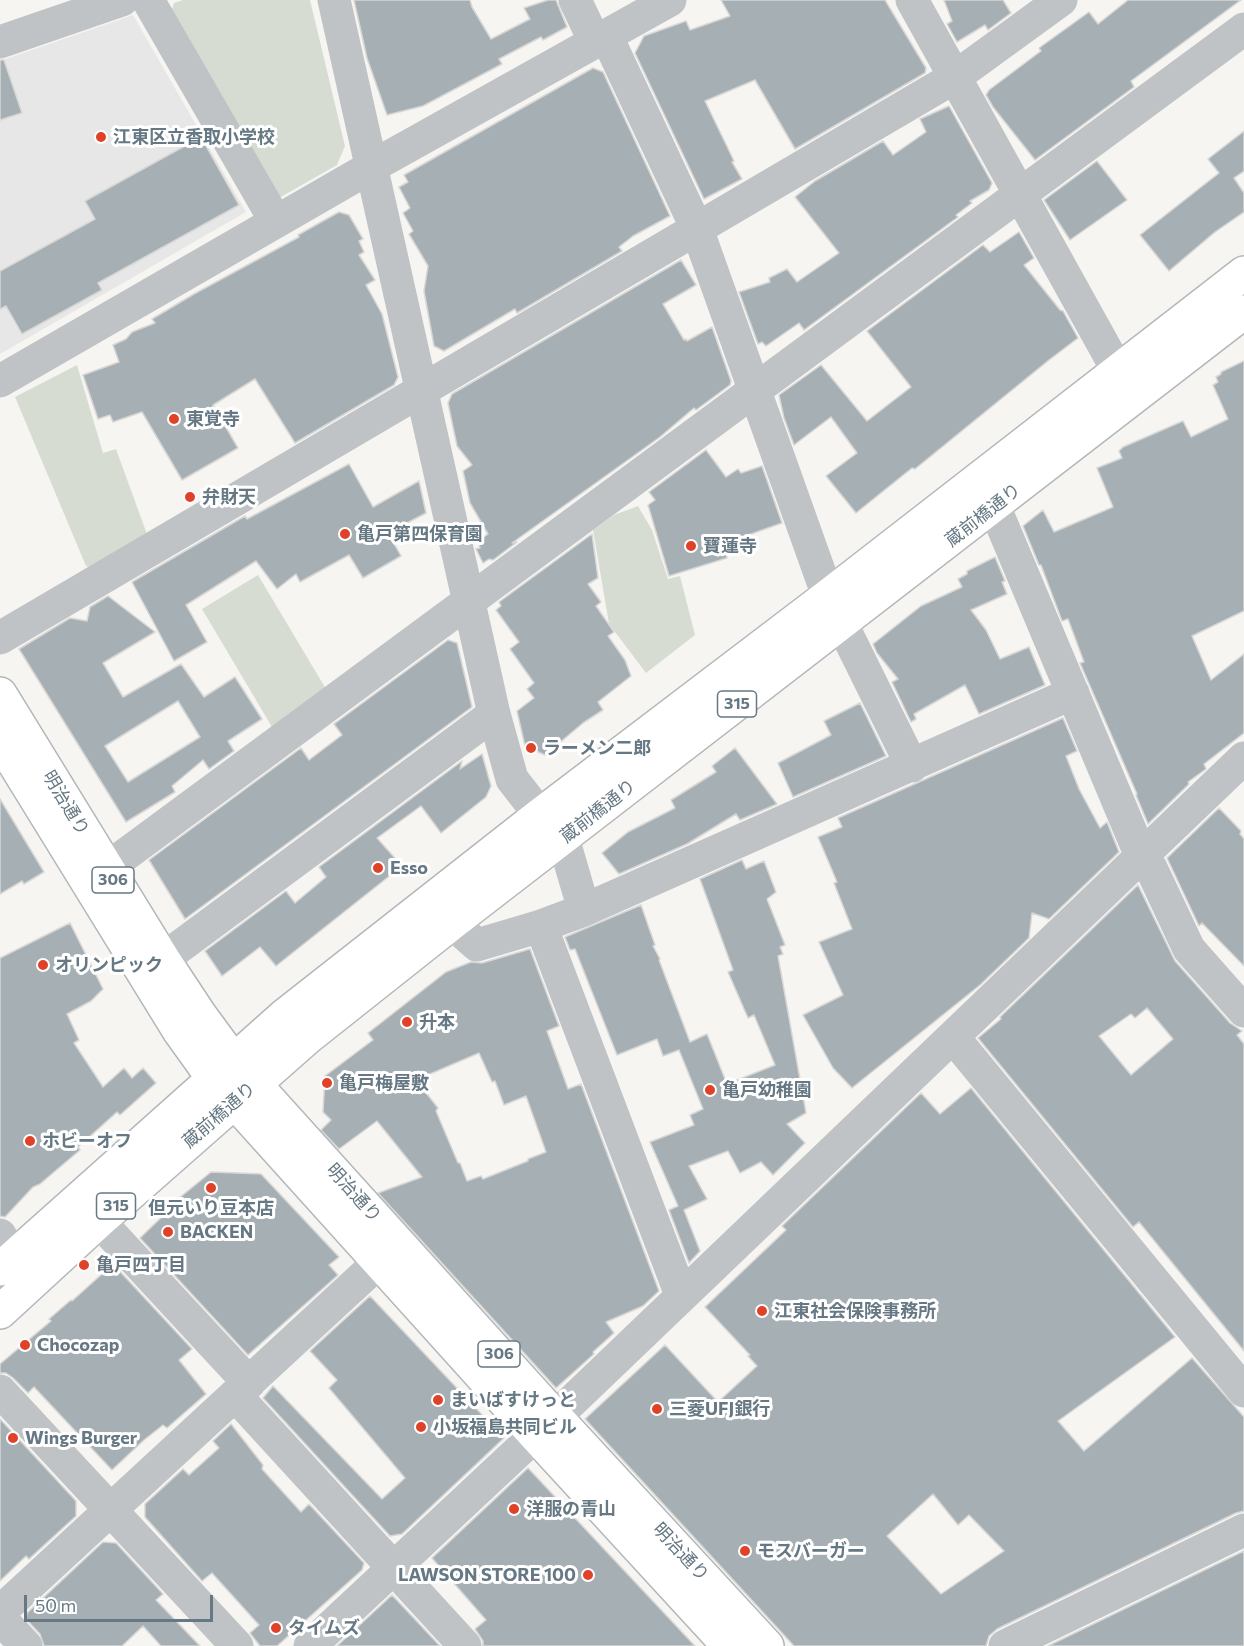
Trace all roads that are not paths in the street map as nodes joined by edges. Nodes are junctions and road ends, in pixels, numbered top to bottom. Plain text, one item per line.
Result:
1 (122, 0) edge
2 (148, 0) edge
3 (334, 0) edge
4 (575, 0) edge
5 (670, 0) edge
6 (912, 0) edge
7 (1061, 0) edge
8 (1244, 29) edge
9 (601, 39) junction
10 (0, 42) edge
11 (955, 77) junction
12 (371, 167) junction
13 (1019, 194) junction
14 (276, 222) junction
15 (697, 229) junction
16 (1244, 273) edge
17 (1244, 312) edge
18 (1118, 371) junction
19 (0, 381) edge
20 (422, 390) junction
21 (754, 390) junction
22 (994, 506) junction
23 (470, 600) junction
24 (834, 610) junction
25 (0, 638) edge
26 (1073, 693) junction
27 (0, 694) edge
28 (494, 714) junction
29 (0, 740) edge
30 (1244, 758) edge
31 (912, 766) junction
32 (551, 827) junction
33 (1141, 856) junction
34 (106, 870) junction
35 (584, 910) junction
36 (452, 923) junction
37 (541, 926) junction
38 (163, 959) junction
39 (1244, 1011) edge
40 (953, 1037) junction
41 (233, 1081) junction
42 (99, 1221) junction
43 (4, 1254) edge
44 (379, 1262) junction
45 (681, 1295) junction
46 (0, 1312) edge
47 (242, 1390) junction
48 (0, 1391) edge
49 (1244, 1391) edge
50 (545, 1426) junction
51 (110, 1509) junction
52 (1244, 1530) edge
53 (393, 1568) junction
54 (0, 1612) edge
55 (0, 1618) edge
56 (26, 1646) edge
57 (237, 1646) edge
58 (310, 1646) edge
59 (465, 1646) edge
60 (729, 1646) edge
61 (767, 1646) edge
62 (1005, 1646) edge

1 - 10 street
2 - 14 street
3 - 12 street
4 - 9 street
5 - 9 street
6 - 11 street
7 - 11 street
8 - 13 street
9 - 12 street
9 - 15 street
11 - 13 street
11 - 15 street
12 - 14 street
12 - 20 street
13 - 18 street
13 - 21 street
14 - 19 street
15 - 20 street
15 - 21 street
16 - 18 main road, 蔵前橋通り / 315
17 - 22 main road, 蔵前橋通り / 315
18 - 24 main road, 蔵前橋通り / 315
20 - 23 street
20 - 25 street
21 - 23 street
21 - 24 street
22 - 24 main road, 蔵前橋通り / 315
22 - 26 street
23 - 28 street
23 - 34 street
24 - 31 street
24 - 32 main road, 蔵前橋通り / 315
26 - 31 street
26 - 33 street
27 - 34 main road, 明治通り / 306
28 - 32 street
28 - 38 street
29 - 41 main road, 明治通り / 306
30 - 33 street
31 - 35 street
32 - 35 street
32 - 36 main road, 蔵前橋通り / 315
32 - 41 main road, 蔵前橋通り / 315
33 - 39 street
33 - 40 street
34 - 38 main road, 明治通り / 306
35 - 37 street
36 - 37 street
36 - 41 main road, 蔵前橋通り / 315
37 - 45 street
38 - 41 main road, 明治通り / 306
40 - 45 street
40 - 49 street
41 - 42 main road, 蔵前橋通り / 315
41 - 43 main road, 蔵前橋通り / 315
41 - 44 main road, 明治通り / 306
41 - 50 main road, 明治通り / 306
42 - 46 main road, 蔵前橋通り / 315
42 - 47 street
44 - 47 street
44 - 50 main road, 明治通り / 306
45 - 50 street
47 - 51 street
47 - 53 street
48 - 51 street
50 - 53 street
50 - 60 main road, 明治通り / 306
50 - 61 main road, 明治通り / 306
51 - 54 street
51 - 57 street
52 - 62 street
53 - 58 street
53 - 59 street
55 - 56 street

